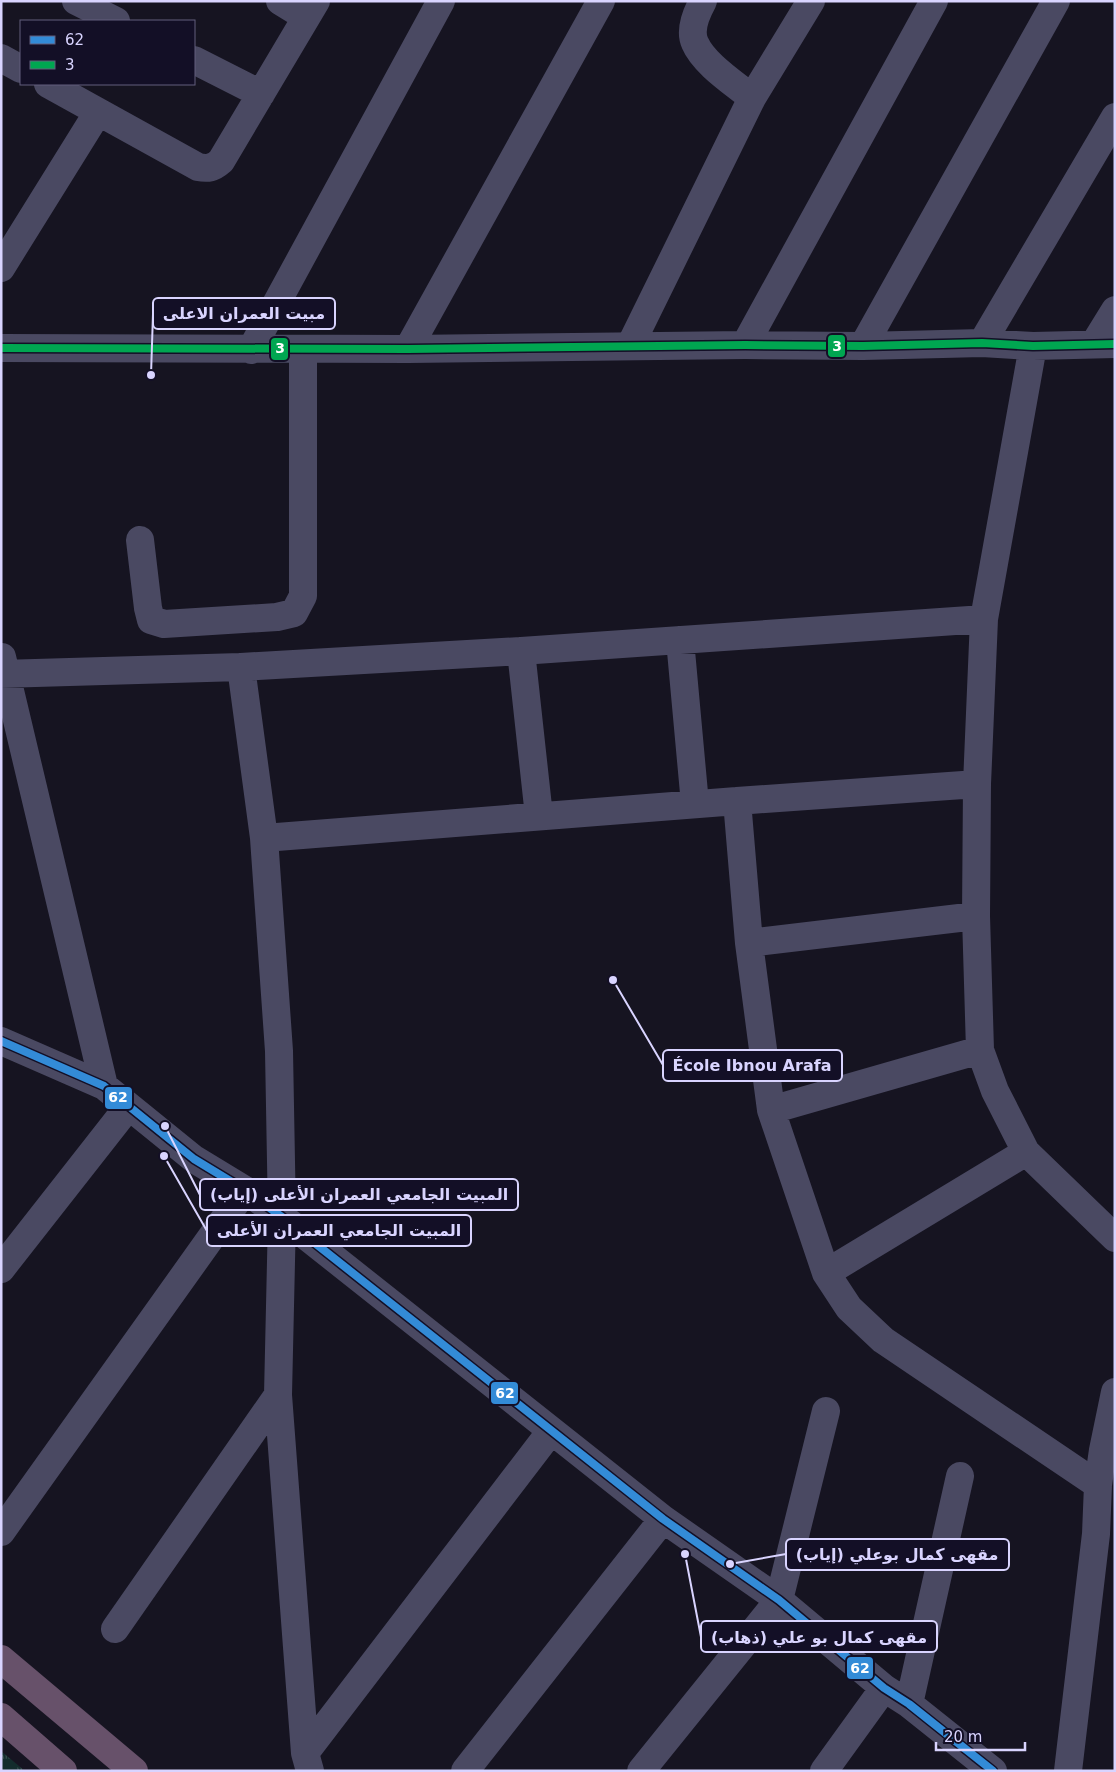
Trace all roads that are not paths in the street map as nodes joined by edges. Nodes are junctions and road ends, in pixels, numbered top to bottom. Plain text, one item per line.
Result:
1 (76, 1) edge
2 (280, 1) edge
3 (441, 1) edge
4 (601, 1) edge
5 (703, 1) edge
6 (811, 1) edge
7 (934, 1) edge
8 (1056, 1) edge
9 (311, 9) edge
10 (114, 20) edge
11 (1, 58) edge
12 (195, 61) edge
13 (20, 68) edge
14 (50, 85) edge
15 (260, 94) junction
16 (752, 98) junction
17 (98, 112) junction
18 (1115, 117) edge
19 (1, 268) edge
20 (1115, 310) edge
21 (982, 343) junction
22 (1104, 344) edge
23 (745, 345) junction
24 (630, 346) junction
25 (863, 346) junction
26 (1033, 346) junction
27 (1, 348) edge
28 (303, 349) junction
29 (251, 350) junction
30 (408, 350) junction
31 (140, 540) dead end
32 (984, 619) junction
33 (680, 640) junction
34 (521, 650) junction
35 (241, 667) junction
36 (3, 668) edge
37 (977, 784) junction
38 (737, 801) junction
39 (695, 804) junction
40 (539, 816) junction
41 (264, 838) junction
42 (976, 916) junction
43 (749, 943) junction
44 (1, 1041) edge
45 (980, 1050) junction
46 (104, 1086) junction
47 (128, 1107) junction
48 (771, 1110) junction
49 (1026, 1152) junction
50 (245, 1190) junction
51 (282, 1217) junction
52 (1115, 1238) edge
53 (1, 1269) edge
54 (826, 1273) junction
55 (1115, 1392) edge
56 (278, 1395) junction
57 (826, 1411) dead end
58 (551, 1431) junction
59 (1109, 1453) edge
60 (960, 1476) dead end
61 (1098, 1485) junction
62 (663, 1519) junction
63 (1, 1532) edge
64 (779, 1600) junction
65 (115, 1629) dead end
66 (1, 1659) edge
67 (884, 1688) junction
68 (909, 1704) junction
69 (1, 1717) edge
70 (307, 1762) edge
71 (63, 1771) edge
72 (134, 1771) edge
73 (465, 1771) edge
74 (641, 1771) edge
75 (824, 1771) edge
76 (993, 1771) edge
77 (1068, 1771) edge

1 - 10 street
2 - 9 street
3 - 29 street
4 - 30 street
5 - 16 street
6 - 16 street
7 - 23 street
8 - 25 street
9 - 15 street
11 - 13 street
12 - 15 street
14 - 17 street
15 - 17 street
16 - 24 street
17 - 19 street
18 - 21 street
20 - 22 street
21 - 25 street
21 - 26 street
22 - 26 street
23 - 24 street
23 - 25 street
24 - 30 street
26 - 32 street
27 - 29 street
28 - 29 street
28 - 30 street
28 - 31 street
32 - 33 street
32 - 37 street
33 - 34 street
33 - 39 street
34 - 35 street
34 - 40 street
35 - 36 street
35 - 41 street
36 - 46 street
37 - 38 street
37 - 42 street
38 - 39 street
38 - 43 street
39 - 40 street
40 - 41 street
41 - 51 street
42 - 43 street
42 - 45 street
43 - 48 street
44 - 46 street
45 - 48 street
45 - 49 street
46 - 47 street
47 - 50 street
47 - 53 street
48 - 54 street
49 - 52 street
49 - 54 street
50 - 51 street
50 - 63 street
51 - 56 street
51 - 58 street
54 - 61 street
55 - 59 street
56 - 65 street
56 - 70 street
57 - 64 street
58 - 62 street
58 - 70 street
59 - 61 street
60 - 68 street
61 - 77 street
62 - 64 street
62 - 73 street
64 - 67 street
64 - 74 street
66 - 72 highway
67 - 68 street
67 - 75 street
68 - 76 street
69 - 71 highway

